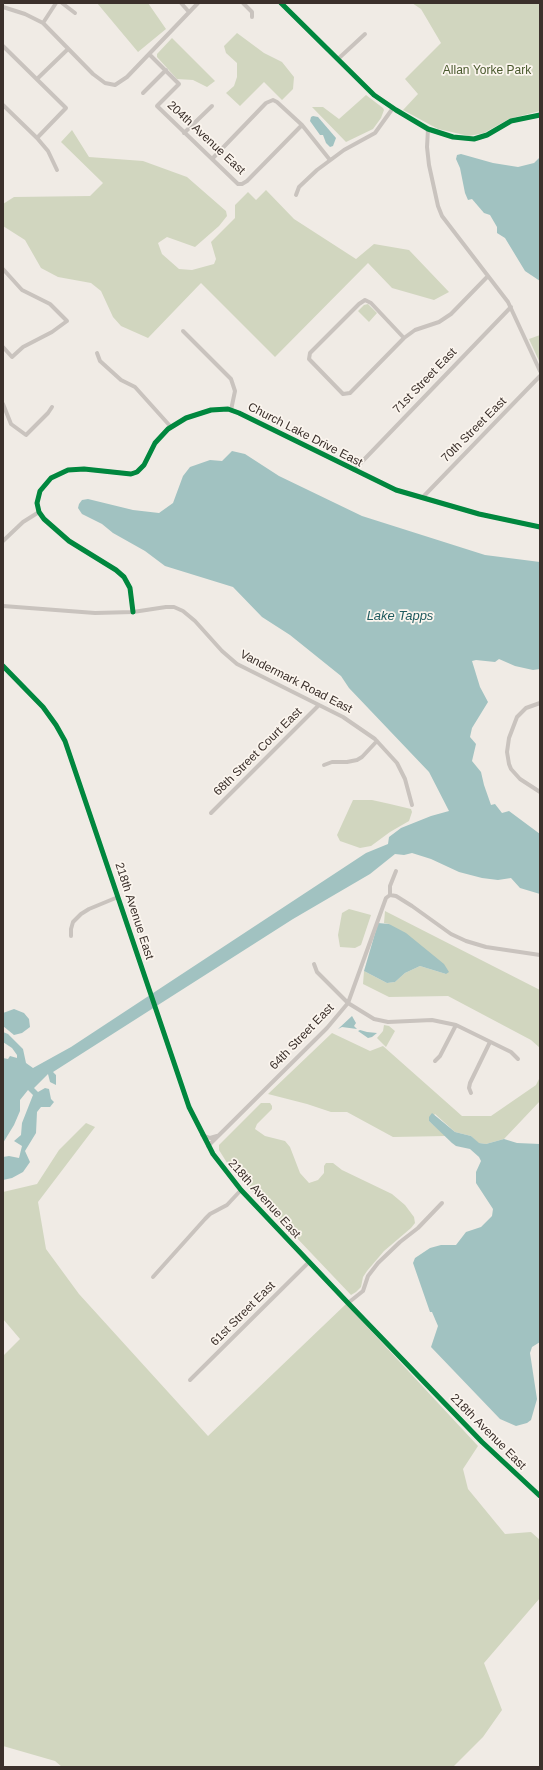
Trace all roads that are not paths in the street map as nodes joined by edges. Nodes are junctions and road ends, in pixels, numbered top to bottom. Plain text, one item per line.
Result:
1 (56, 3) edge
2 (62, 3) edge
3 (180, 3) edge
4 (198, 3) edge
5 (243, 3) edge
6 (281, 3) edge
7 (3, 7) edge
8 (190, 12) junction
9 (75, 13) dead end
10 (252, 17) dead end
11 (43, 23) junction
12 (365, 34) dead end
13 (3, 46) edge
14 (68, 49) junction
15 (149, 54) junction
16 (338, 59) junction
17 (166, 70) junction
18 (37, 79) junction
19 (143, 93) dead end
20 (3, 105) edge
21 (212, 106) dead end
22 (393, 108) junction
23 (540, 115) edge
24 (302, 125) junction
25 (428, 129) junction
26 (184, 134) junction
27 (37, 138) junction
28 (212, 159) junction
29 (330, 160) junction
30 (57, 170) dead end
31 (296, 195) dead end
32 (3, 269) edge
33 (488, 276) junction
34 (511, 308) junction
35 (184, 331) dead end
36 (404, 338) junction
37 (3, 347) edge
38 (97, 353) dead end
39 (540, 371) edge
40 (540, 376) edge
41 (3, 404) edge
42 (52, 407) dead end
43 (231, 410) junction
44 (172, 427) junction
45 (354, 470) junction
46 (422, 498) junction
47 (39, 512) junction
48 (540, 527) edge
49 (3, 541) edge
50 (3, 606) edge
51 (133, 612) junction
52 (3, 666) edge
53 (540, 703) edge
54 (319, 705) junction
55 (377, 741) junction
56 (324, 765) dead end
57 (540, 792) edge
58 (412, 805) dead end
59 (211, 813) dead end
60 (396, 871) dead end
61 (390, 895) junction
62 (118, 897) junction
63 (72, 936) dead end
64 (540, 955) edge
65 (314, 964) dead end
66 (348, 1003) junction
67 (456, 1025) junction
68 (490, 1042) junction
69 (518, 1059) dead end
70 (435, 1061) dead end
71 (471, 1093) dead end
72 (202, 1134) junction
73 (220, 1135) junction
74 (208, 1146) junction
75 (241, 1190) junction
76 (442, 1203) dead end
77 (309, 1262) junction
78 (154, 1277) dead end
79 (348, 1303) junction
80 (190, 1380) dead end
81 (540, 1496) edge

1 - 11 street
2 - 9 street
3 - 8 street
4 - 8 street
5 - 10 street
6 - 16 street
7 - 11 street
8 - 15 street
11 - 14 street
12 - 16 street
13 - 18 street
14 - 15 street
14 - 18 street
15 - 17 street
16 - 22 street
17 - 19 street
17 - 26 street, 204th Avenue East
18 - 27 street
20 - 27 street
21 - 26 street
22 - 25 street
22 - 29 street
23 - 25 street
24 - 28 street, 204th Avenue East
24 - 28 street
24 - 29 street
25 - 33 street
26 - 28 street, 204th Avenue East
27 - 30 street
29 - 31 street
32 - 37 street
33 - 34 street
33 - 36 street
34 - 39 street
34 - 45 street, 71st Street East
35 - 43 street
36 - 36 street
38 - 44 street
40 - 46 street, 70th Street East
41 - 42 street
43 - 44 street, Church Lake Drive East
43 - 45 street, Church Lake Drive East
44 - 47 street, Church Lake Drive East
45 - 46 street, Church Lake Drive East
46 - 48 street, Church Lake Drive East
47 - 49 street
47 - 51 street
50 - 51 street, Vandermark Road East
51 - 54 street, Vandermark Road East
52 - 62 street, 218th Avenue East
53 - 57 street
54 - 55 street, Vandermark Road East
54 - 59 street, 68th Street Court East
55 - 56 street
55 - 58 street, Vandermark Road East
60 - 61 street, 64th Street East
61 - 64 street
61 - 66 street, 64th Street East
62 - 63 street
62 - 72 street, 218th Avenue East
65 - 66 street
66 - 67 street
66 - 73 street, 64th Street East
67 - 68 street
67 - 70 street
68 - 69 street
68 - 71 street
72 - 73 street
72 - 74 street, 218th Avenue East
73 - 74 street, 64th Street East
74 - 75 street, 218th Avenue East
75 - 77 street, 218th Avenue East
75 - 78 street
76 - 79 street
77 - 79 street, 218th Avenue East
77 - 80 street, 61st Street East
79 - 81 street, 218th Avenue East

